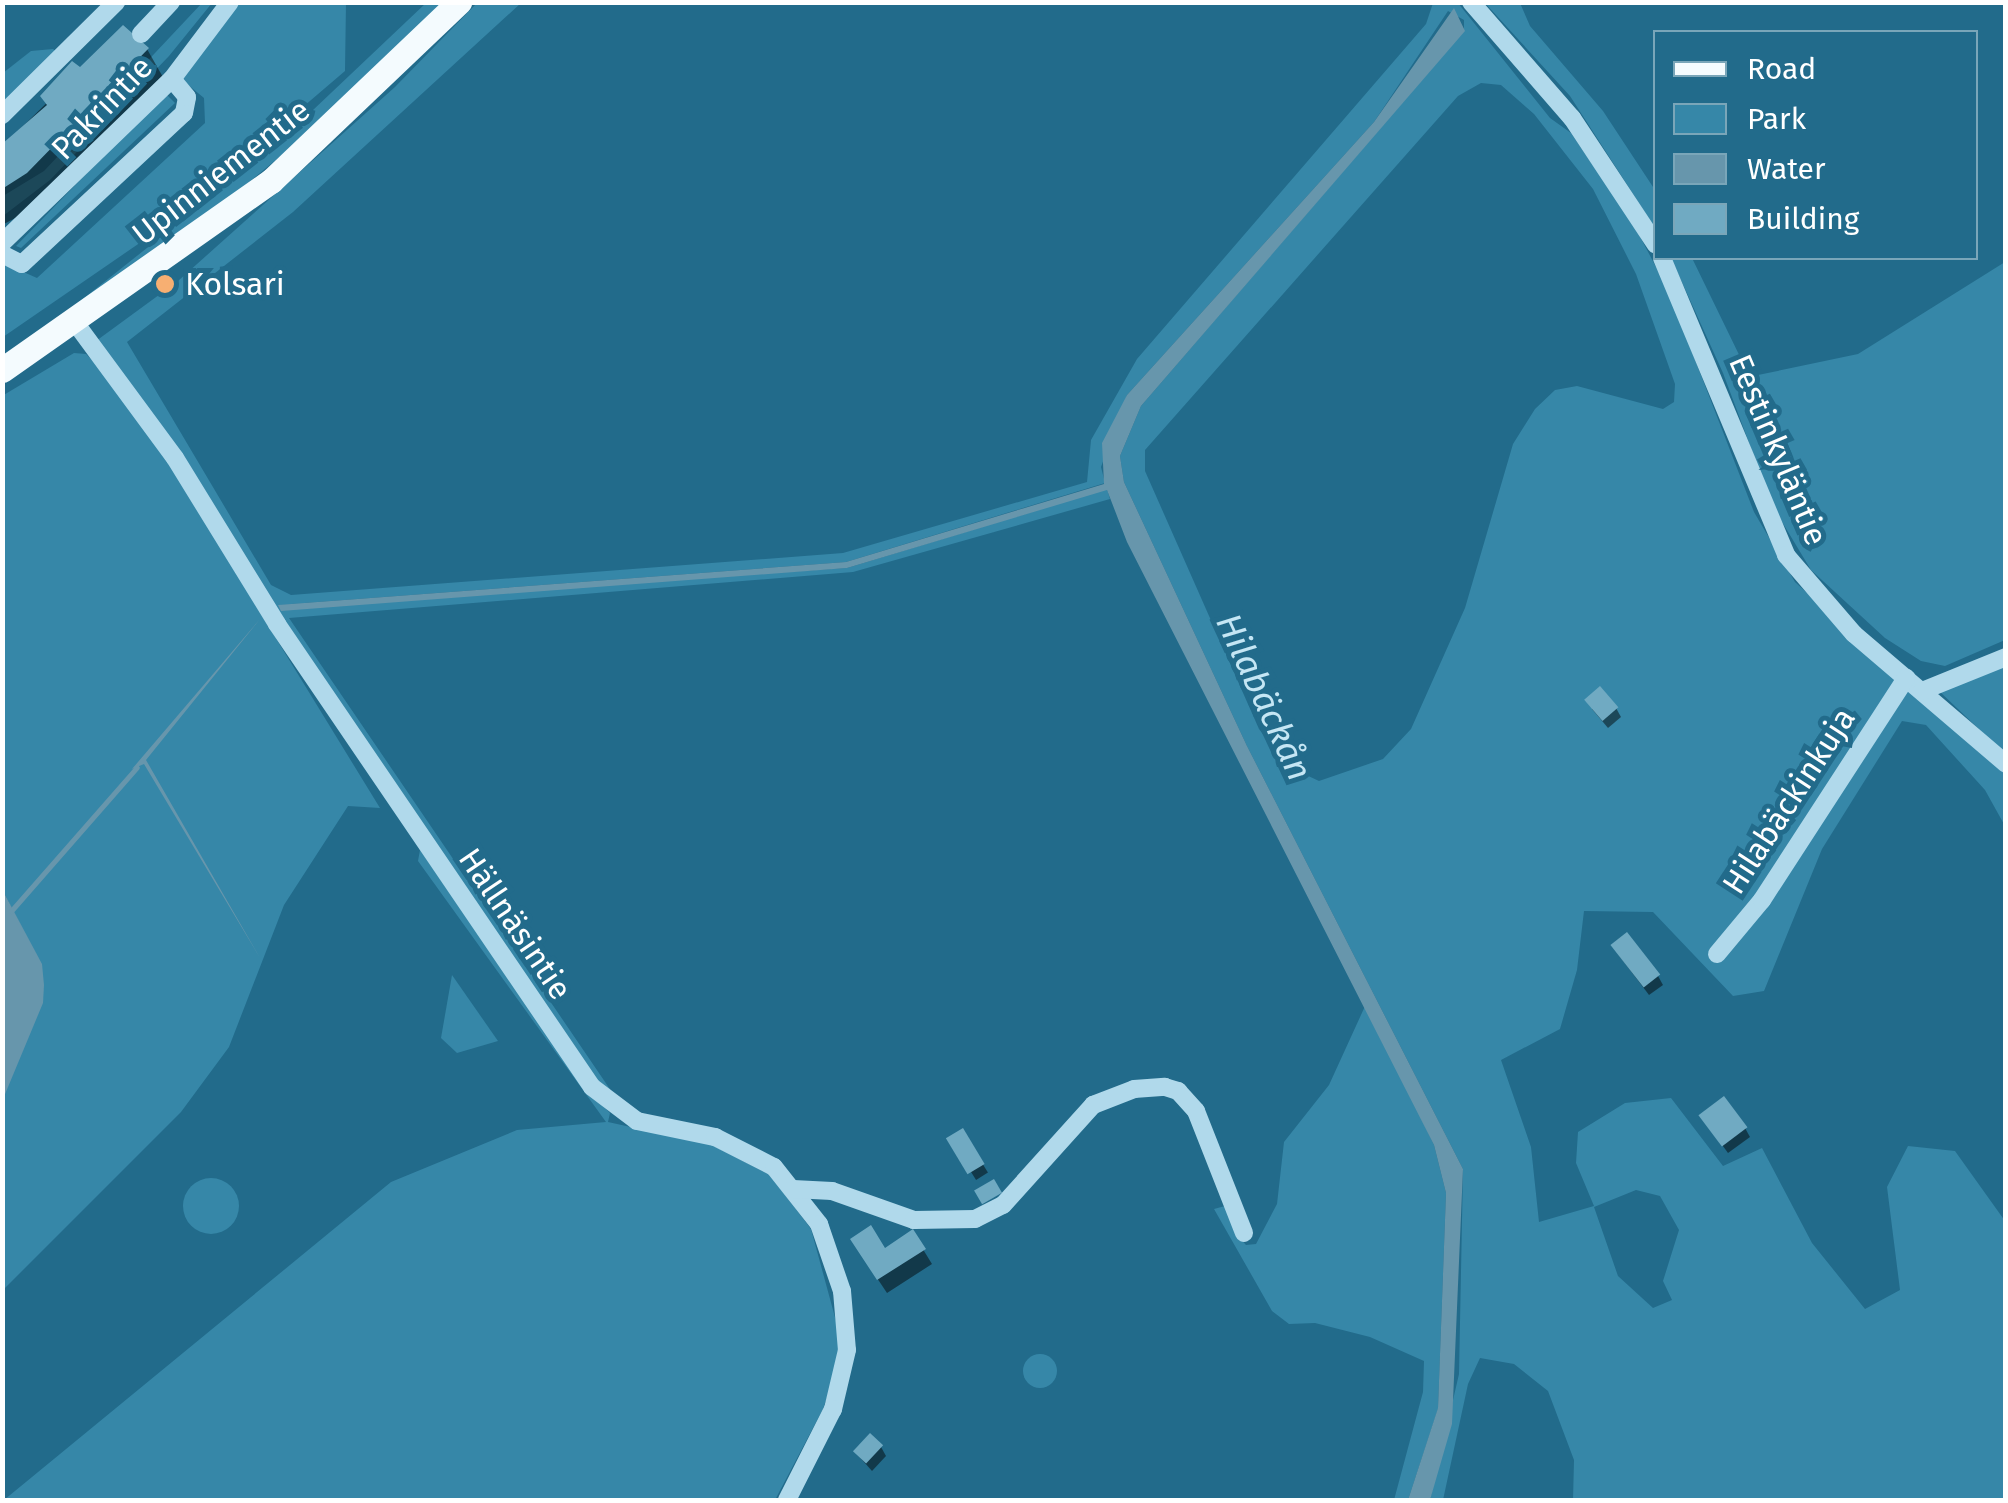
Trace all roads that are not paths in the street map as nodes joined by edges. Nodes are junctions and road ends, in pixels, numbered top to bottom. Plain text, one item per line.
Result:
1 (116, 2) edge
2 (171, 2) edge
3 (230, 2) edge
4 (460, 2) edge
5 (1472, 2) edge
6 (142, 34) dead end
7 (172, 79) junction
8 (2, 115) edge
9 (1653, 240) edge
10 (2, 242) edge
11 (2, 254) edge
12 (1663, 260) edge
13 (74, 320) junction
14 (2, 370) edge
15 (2006, 657) edge
16 (1906, 678) junction
17 (1922, 691) junction
18 (2006, 764) edge
19 (1716, 954) dead end
20 (794, 1189) junction
21 (1244, 1234) dead end
22 (786, 1500) edge

1 - 8 street
2 - 6 street
3 - 7 street, Pakrintie
4 - 13 main road, Upinniementie
5 - 9 street
7 - 10 street, Pakrintie
7 - 11 street
12 - 16 street, Eestinkyläntie
13 - 14 main road, Upinniementie
13 - 20 street, Hällnäsintie
15 - 17 street
16 - 17 street, Eestinkyläntie
16 - 19 street, Hilabäckinkuja
17 - 18 street, Eestinkyläntie
20 - 21 street
20 - 22 street, Hällnäsintie

